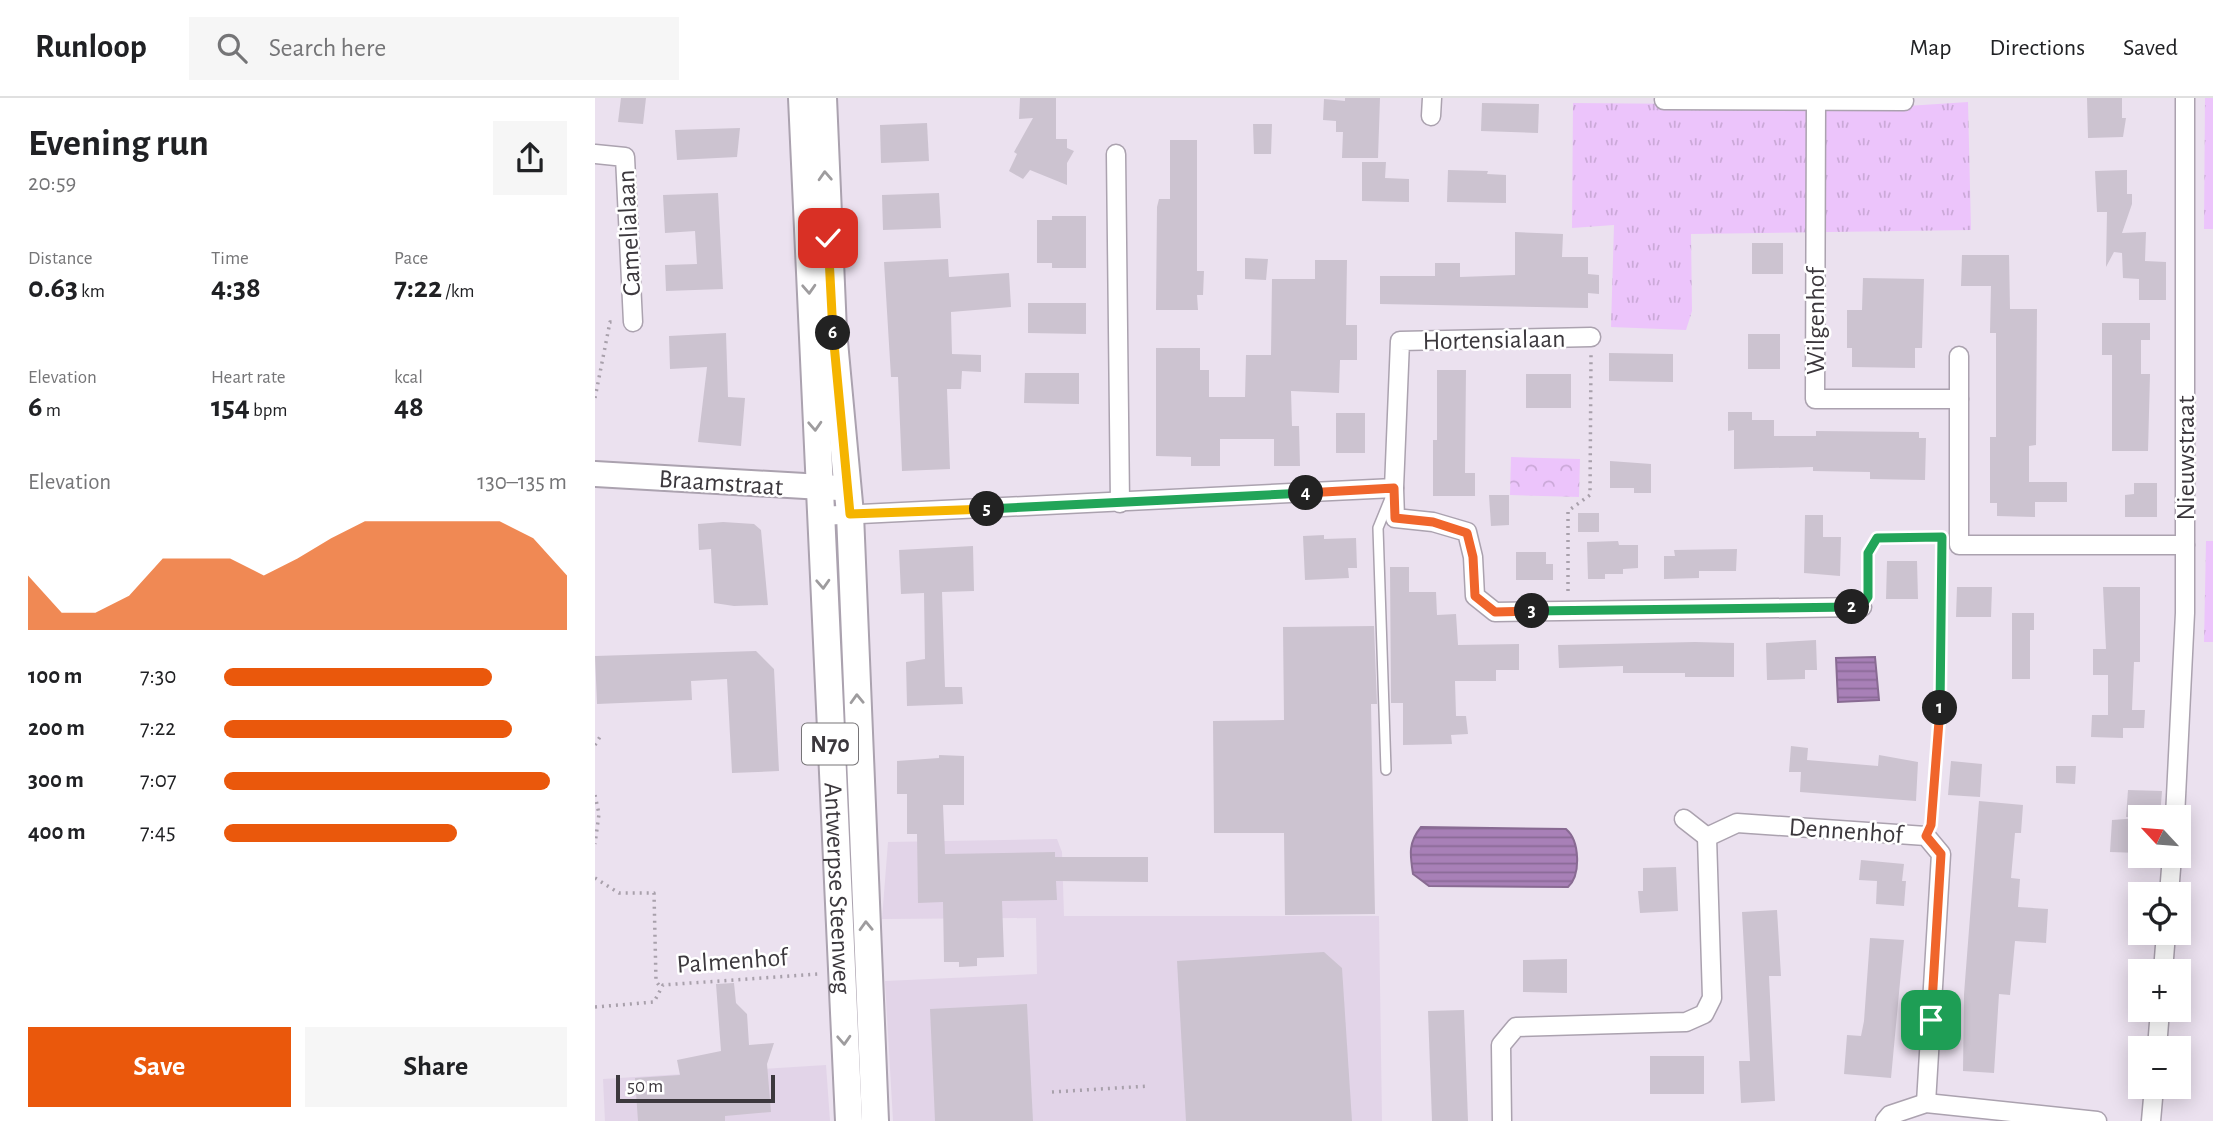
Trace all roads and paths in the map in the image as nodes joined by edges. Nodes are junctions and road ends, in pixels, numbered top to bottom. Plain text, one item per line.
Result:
1 (801, 98) edge
2 (823, 98) edge
3 (2185, 98) edge
4 (1664, 100) dead end
5 (1815, 101) junction
6 (1904, 101) dead end
7 (595, 154) edge
8 (1116, 154) dead end
9 (633, 322) joint
10 (1591, 337) joint
11 (1959, 356) dead end
12 (595, 398) edge
13 (1959, 399) junction
14 (595, 474) edge
15 (818, 488) junction
16 (847, 488) junction
17 (1394, 488) junction
18 (1121, 503) junction
19 (850, 514) junction
20 (820, 516) junction
21 (2185, 545) junction
22 (1861, 607) joint
23 (1568, 611) junction
24 (601, 735) dead end
25 (595, 745) edge
26 (1386, 770) dead end
27 (595, 795) edge
28 (2176, 805) edge
29 (1684, 819) dead end
30 (1926, 836) junction
31 (1707, 837) junction
32 (595, 844) edge
33 (595, 878) edge
34 (841, 972) junction
35 (661, 988) junction
36 (595, 1007) edge
37 (1149, 1086) dead end
38 (1052, 1091) dead end
39 (2153, 1099) edge
40 (1926, 1103) junction
41 (849, 1121) edge
42 (875, 1121) edge
43 (1502, 1121) edge
44 (1885, 1121) edge
45 (2097, 1121) edge
46 (2151, 1121) edge

1 -> 15 main road, N70
16 -> 2 main road, N70
3 - 21 street, Nieuwstraat
4 - 5 street
5 - 6 street
5 - 13 street, Wilgenhof
7 - 9 street, Camelialaan
8 - 18 street
9 - 12 path, Camelialaan
10 - 17 street, Hortensialaan
10 - 23 path
11 - 13 street
13 - 21 street
14 - 15 street, Braamstraat
15 - 16 street, Braamstraat
15 - 20 main road, Antwerpse Steenweg / N70
16 - 19 main road, Antwerpse Steenweg / N70
17 - 18 street
17 - 23 street
17 - 26 lane
18 - 19 street
19 - 20 street
42 -> 19 main road, Antwerpse Steenweg / N70
20 -> 34 main road, Antwerpse Steenweg / N70
21 - 28 street, Nieuwstraat
22 - 23 street
22 - 30 path
24 - 25 path
27 - 32 path
29 - 31 street
30 - 31 street, Dennenhof
30 - 40 street, Dennenhof
31 - 43 street
33 - 35 path
34 - 35 path, Palmenhof
34 -> 41 main road, Antwerpse Steenweg / N70
35 - 36 path, Palmenhof
37 - 38 path
39 - 46 street
40 - 44 street
40 - 45 street

